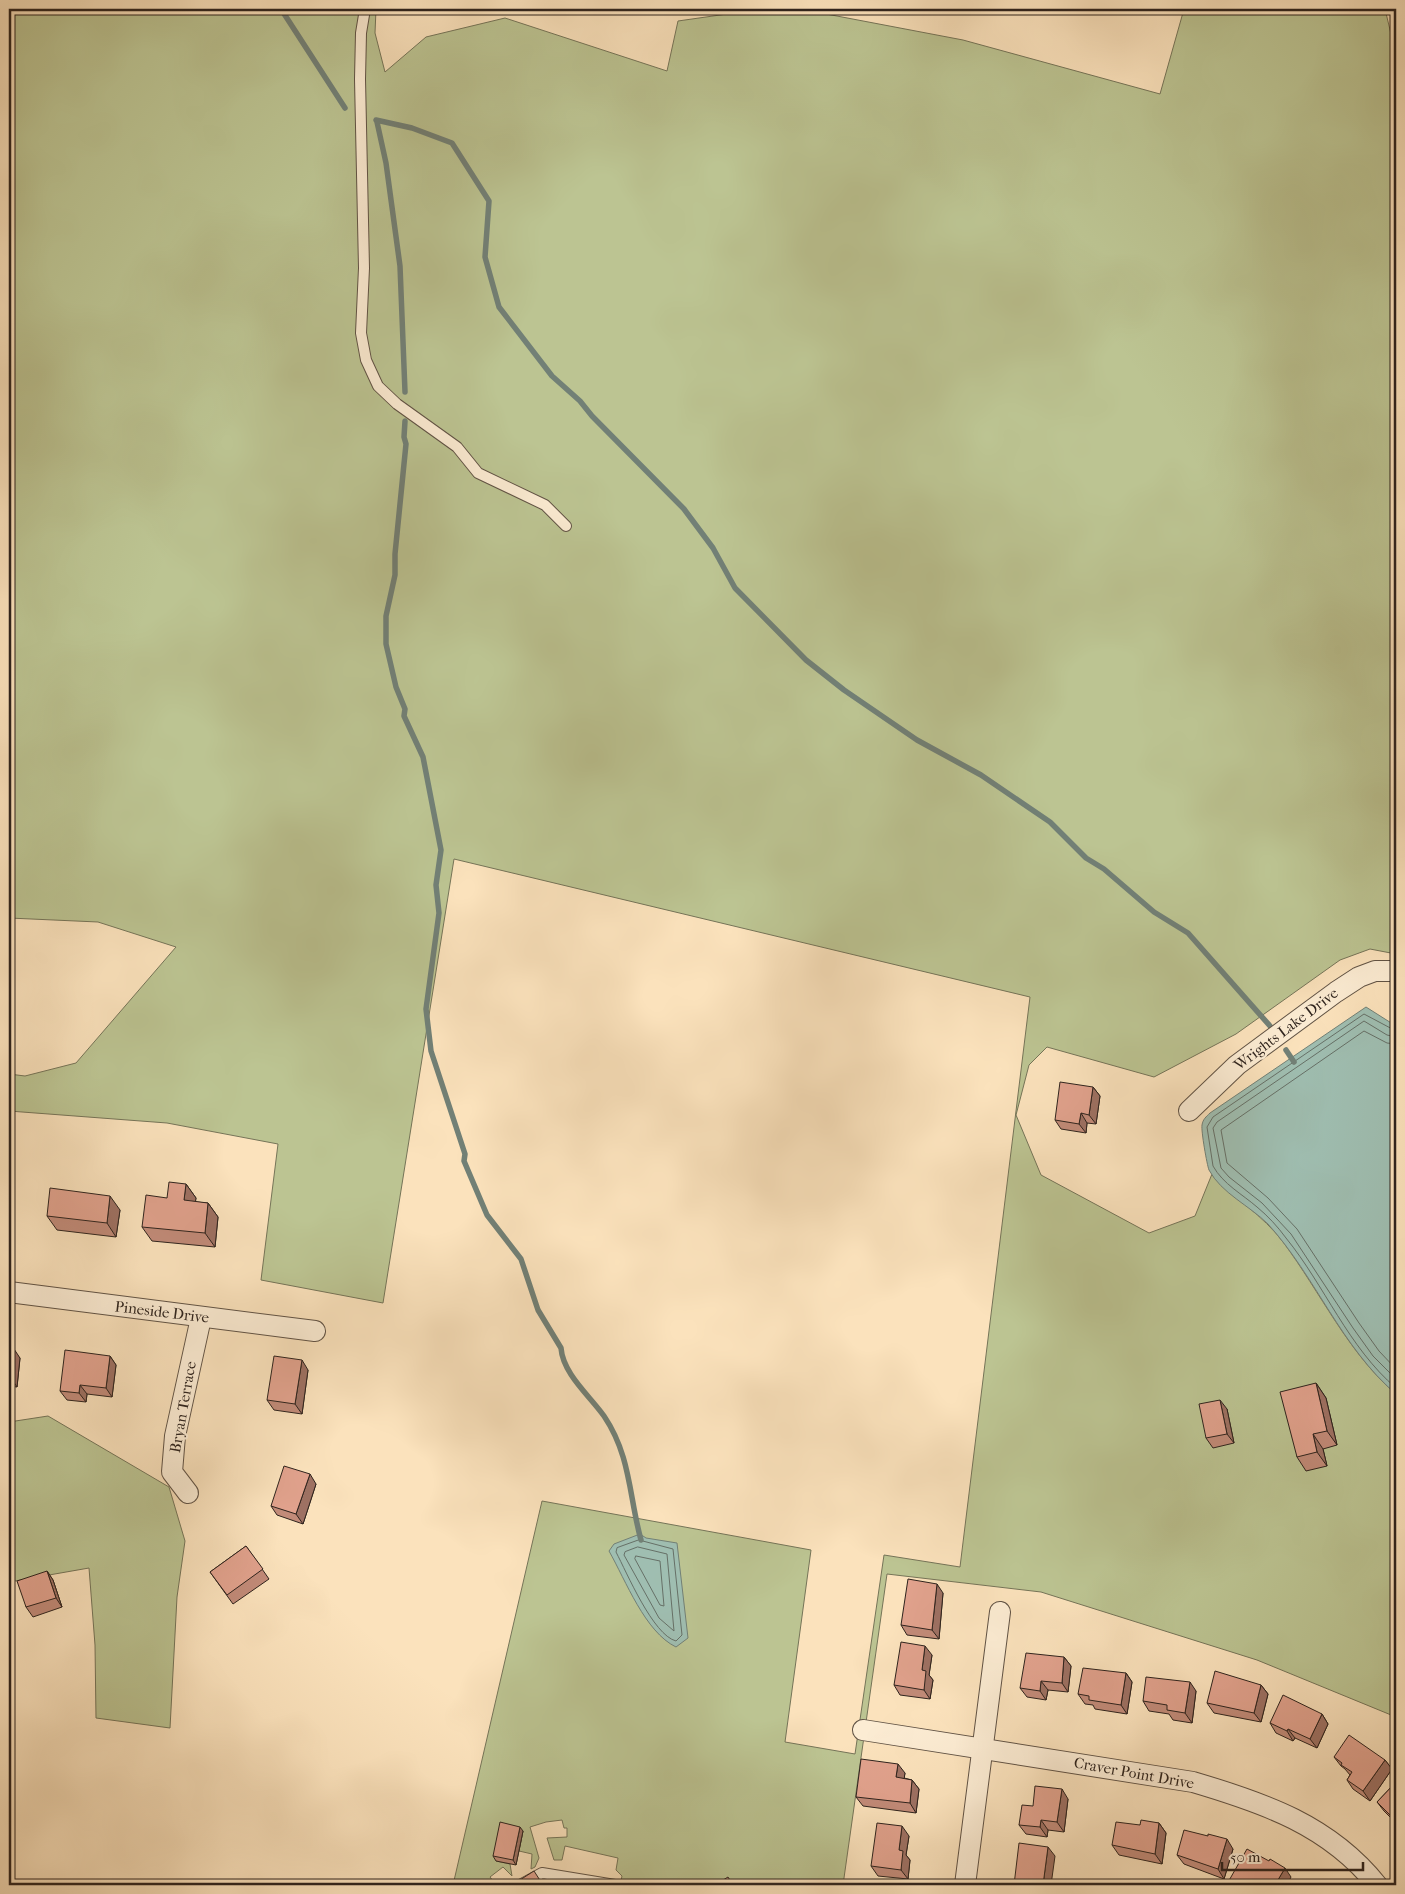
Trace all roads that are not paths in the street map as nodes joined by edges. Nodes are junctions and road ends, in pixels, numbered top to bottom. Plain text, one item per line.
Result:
1 (365, 9) edge
2 (654, 9) edge
3 (671, 9) edge
4 (566, 526) dead end
5 (1396, 971) edge
6 (1189, 1111) dead end
7 (9, 1292) edge
8 (201, 1318) junction
9 (315, 1330) dead end
10 (188, 1492) dead end
11 (1000, 1612) dead end
12 (863, 1730) dead end
13 (983, 1748) junction
14 (1370, 1882) edge
15 (615, 1884) edge
16 (520, 1885) edge
17 (965, 1885) edge

1 - 4 lane
2 - 3 lane
5 - 6 street, Wrights Lake Drive
7 - 8 street, Pineside Drive
8 - 9 street, Pineside Drive
8 - 10 street, Bryan Terrace
11 - 13 street
12 - 13 street, Craver Point Drive
13 - 14 street, Craver Point Drive
13 - 17 street
15 - 16 lane

